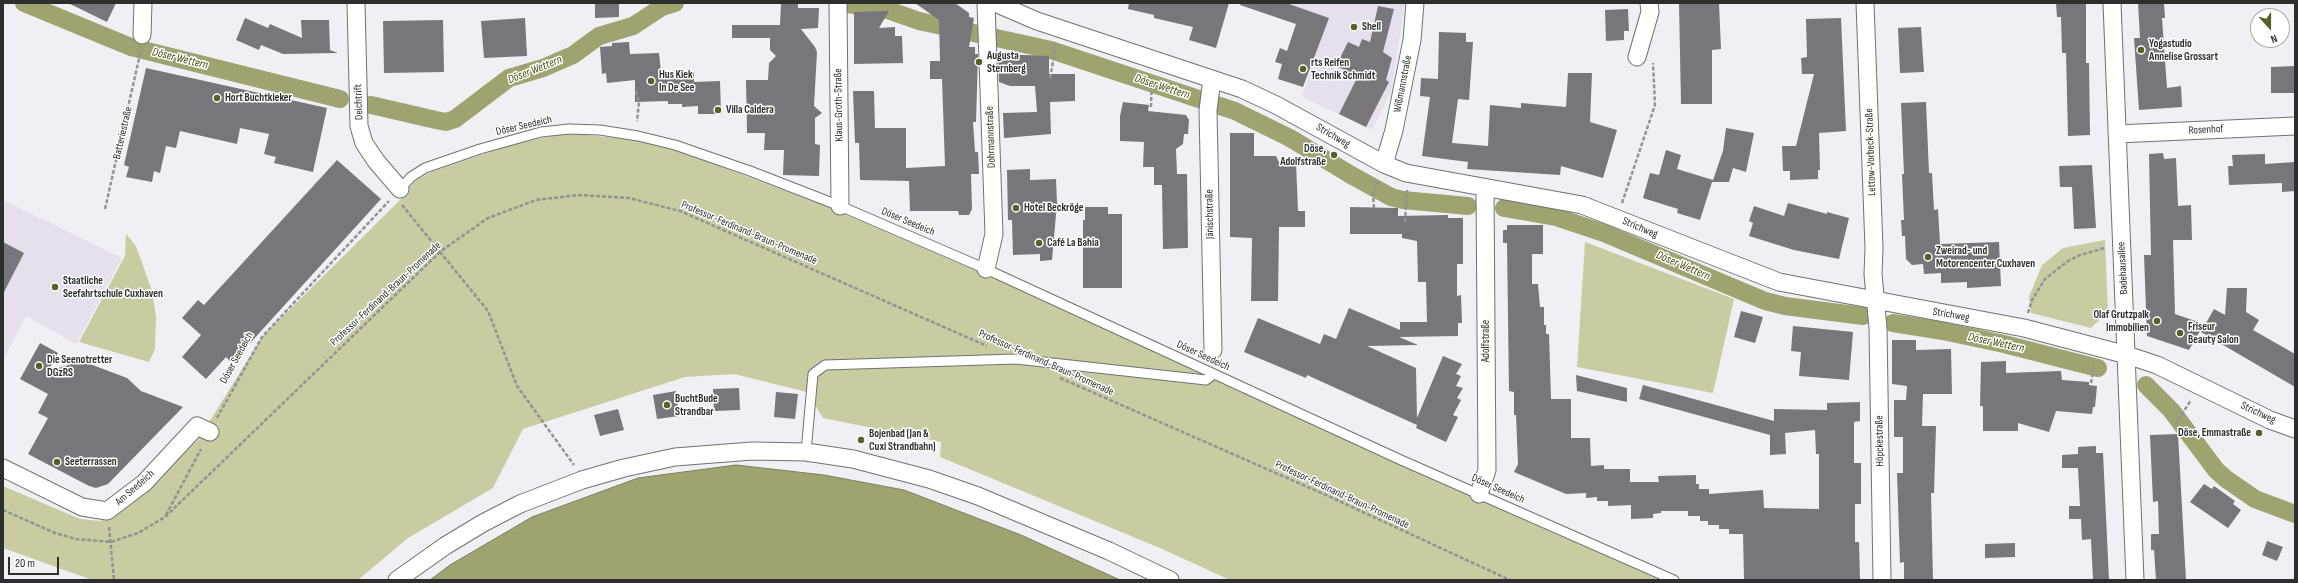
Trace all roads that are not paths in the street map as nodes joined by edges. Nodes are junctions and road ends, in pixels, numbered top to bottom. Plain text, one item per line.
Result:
1 (143, 3) edge
2 (356, 3) edge
3 (986, 3) edge
4 (995, 3) edge
5 (1415, 3) edge
6 (1649, 3) edge
7 (1865, 3) edge
8 (2112, 3) edge
9 (838, 5) edge
10 (142, 36) dead end
11 (1645, 58) road end
12 (1212, 79) junction
13 (2295, 126) edge
14 (2117, 134) junction
15 (1384, 164) junction
16 (1485, 188) junction
17 (397, 192) joint
18 (840, 206) junction
19 (986, 269) junction
20 (1877, 301) junction
21 (1213, 350) dead end
22 (2127, 355) junction
23 (1214, 374) junction
24 (2295, 429) edge
25 (210, 432) road end
26 (806, 452) junction
27 (3, 468) edge
28 (1479, 494) junction
29 (397, 580) edge
30 (1170, 580) edge
31 (1674, 580) edge
32 (1882, 580) edge
33 (2135, 580) edge

1 - 10 street
2 - 17 street, Deichtrift
3 - 19 street, Dohrmannstraße
4 - 12 street, Strichweg
5 - 15 street, Wißmannstraße
6 - 11 street
7 - 20 street, Lettow-Vorbeck-Straße
8 - 14 street, Badehausallee
9 - 18 street, Klaus-Groth-Straße
12 - 15 street, Strichweg
12 - 21 street, Jänischstraße
13 - 14 street, Rosenhof
14 - 22 street, Badehausallee
15 - 16 street, Strichweg
16 - 20 street, Strichweg
16 - 28 street, Adolfstraße
17 - 18 lane, Döser Seedeich
18 - 19 lane, Döser Seedeich
19 - 23 lane, Döser Seedeich
20 - 22 street, Strichweg
20 - 32 street, Höpckestraße
22 - 24 street, Strichweg
22 - 33 street, Badehausallee
23 - 26 lane
23 - 28 lane, Döser Seedeich
25 - 27 street, Am Seedeich
26 - 29 street
26 - 30 street
28 - 31 lane, Döser Seedeich

